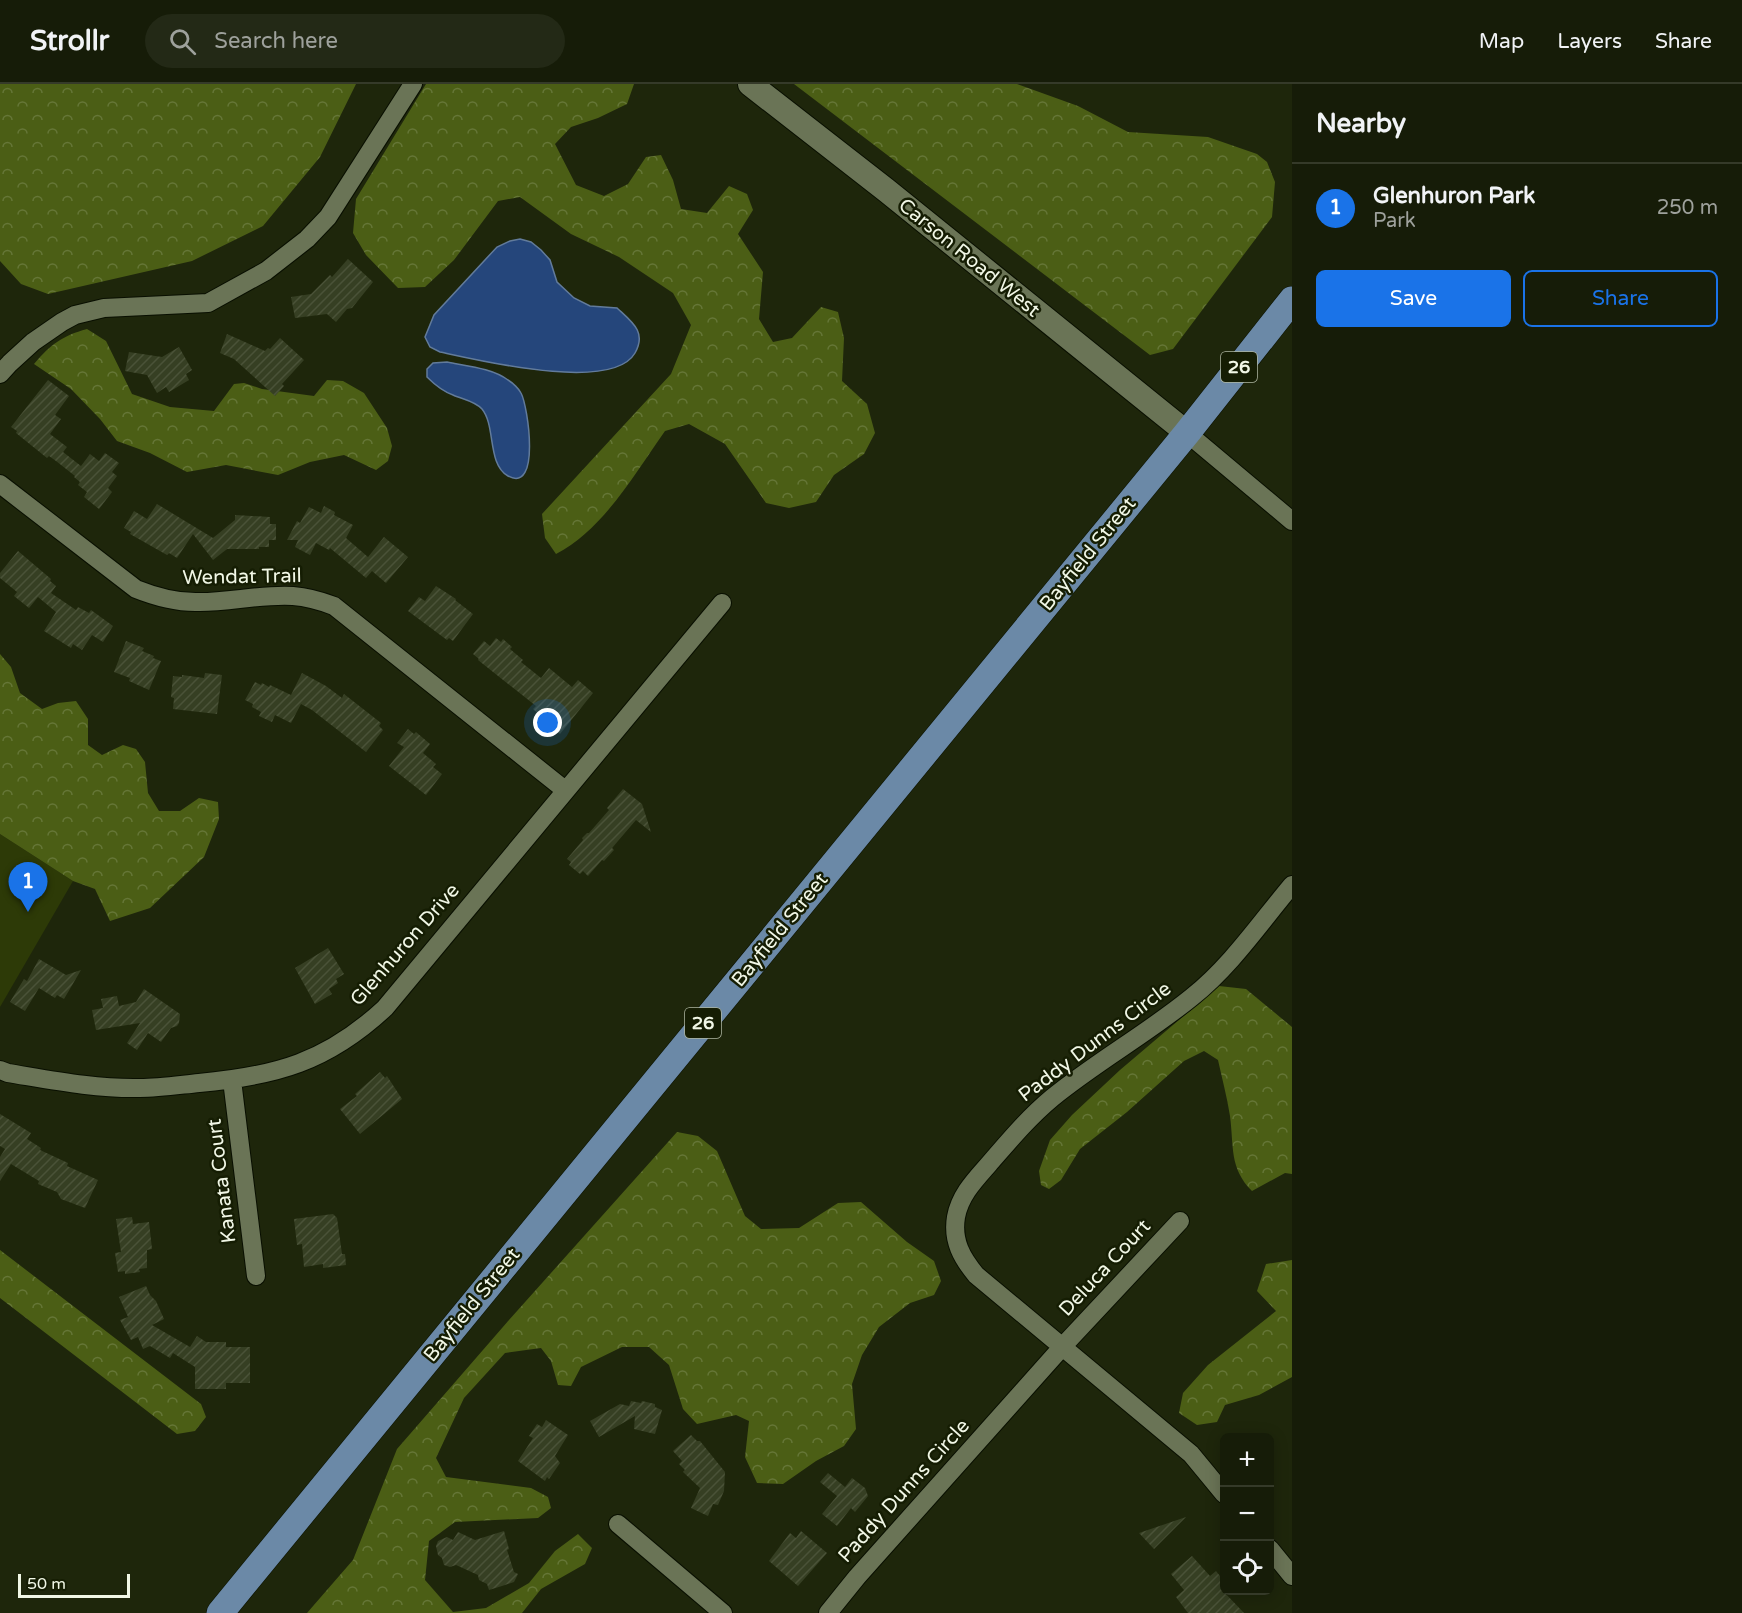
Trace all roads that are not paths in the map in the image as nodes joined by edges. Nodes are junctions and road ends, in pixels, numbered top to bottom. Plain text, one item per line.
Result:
1 (413, 84) edge
2 (750, 84) edge
3 (1292, 300) edge
4 (0, 374) edge
5 (1186, 433) junction
6 (0, 484) edge
7 (1292, 521) edge
8 (722, 603) dead end
9 (565, 790) junction
10 (1292, 885) edge
11 (0, 1070) edge
12 (232, 1080) junction
13 (1180, 1221) dead end
14 (256, 1276) dead end
15 (1063, 1346) junction
16 (1220, 1489) edge
17 (618, 1524) dead end
18 (1274, 1555) edge
19 (1292, 1576) edge
20 (220, 1613) edge
21 (723, 1613) edge
22 (828, 1613) edge

1 - 4 street
2 - 5 street, Carson Road West
3 - 5 main road, Bayfield Street / 26
5 - 7 street
5 - 20 main road, Bayfield Street / 26
6 - 9 street, Wendat Trail
8 - 9 street, Glenhuron Drive
9 - 12 street, Glenhuron Drive
10 - 15 street, Paddy Dunns Circle
11 - 12 street, Glenhuron Drive
12 - 14 street, Kanata Court
13 - 15 street, Deluca Court
15 - 16 street, Paddy Dunns Circle
15 - 22 street, Paddy Dunns Circle
17 - 21 street
18 - 19 street

